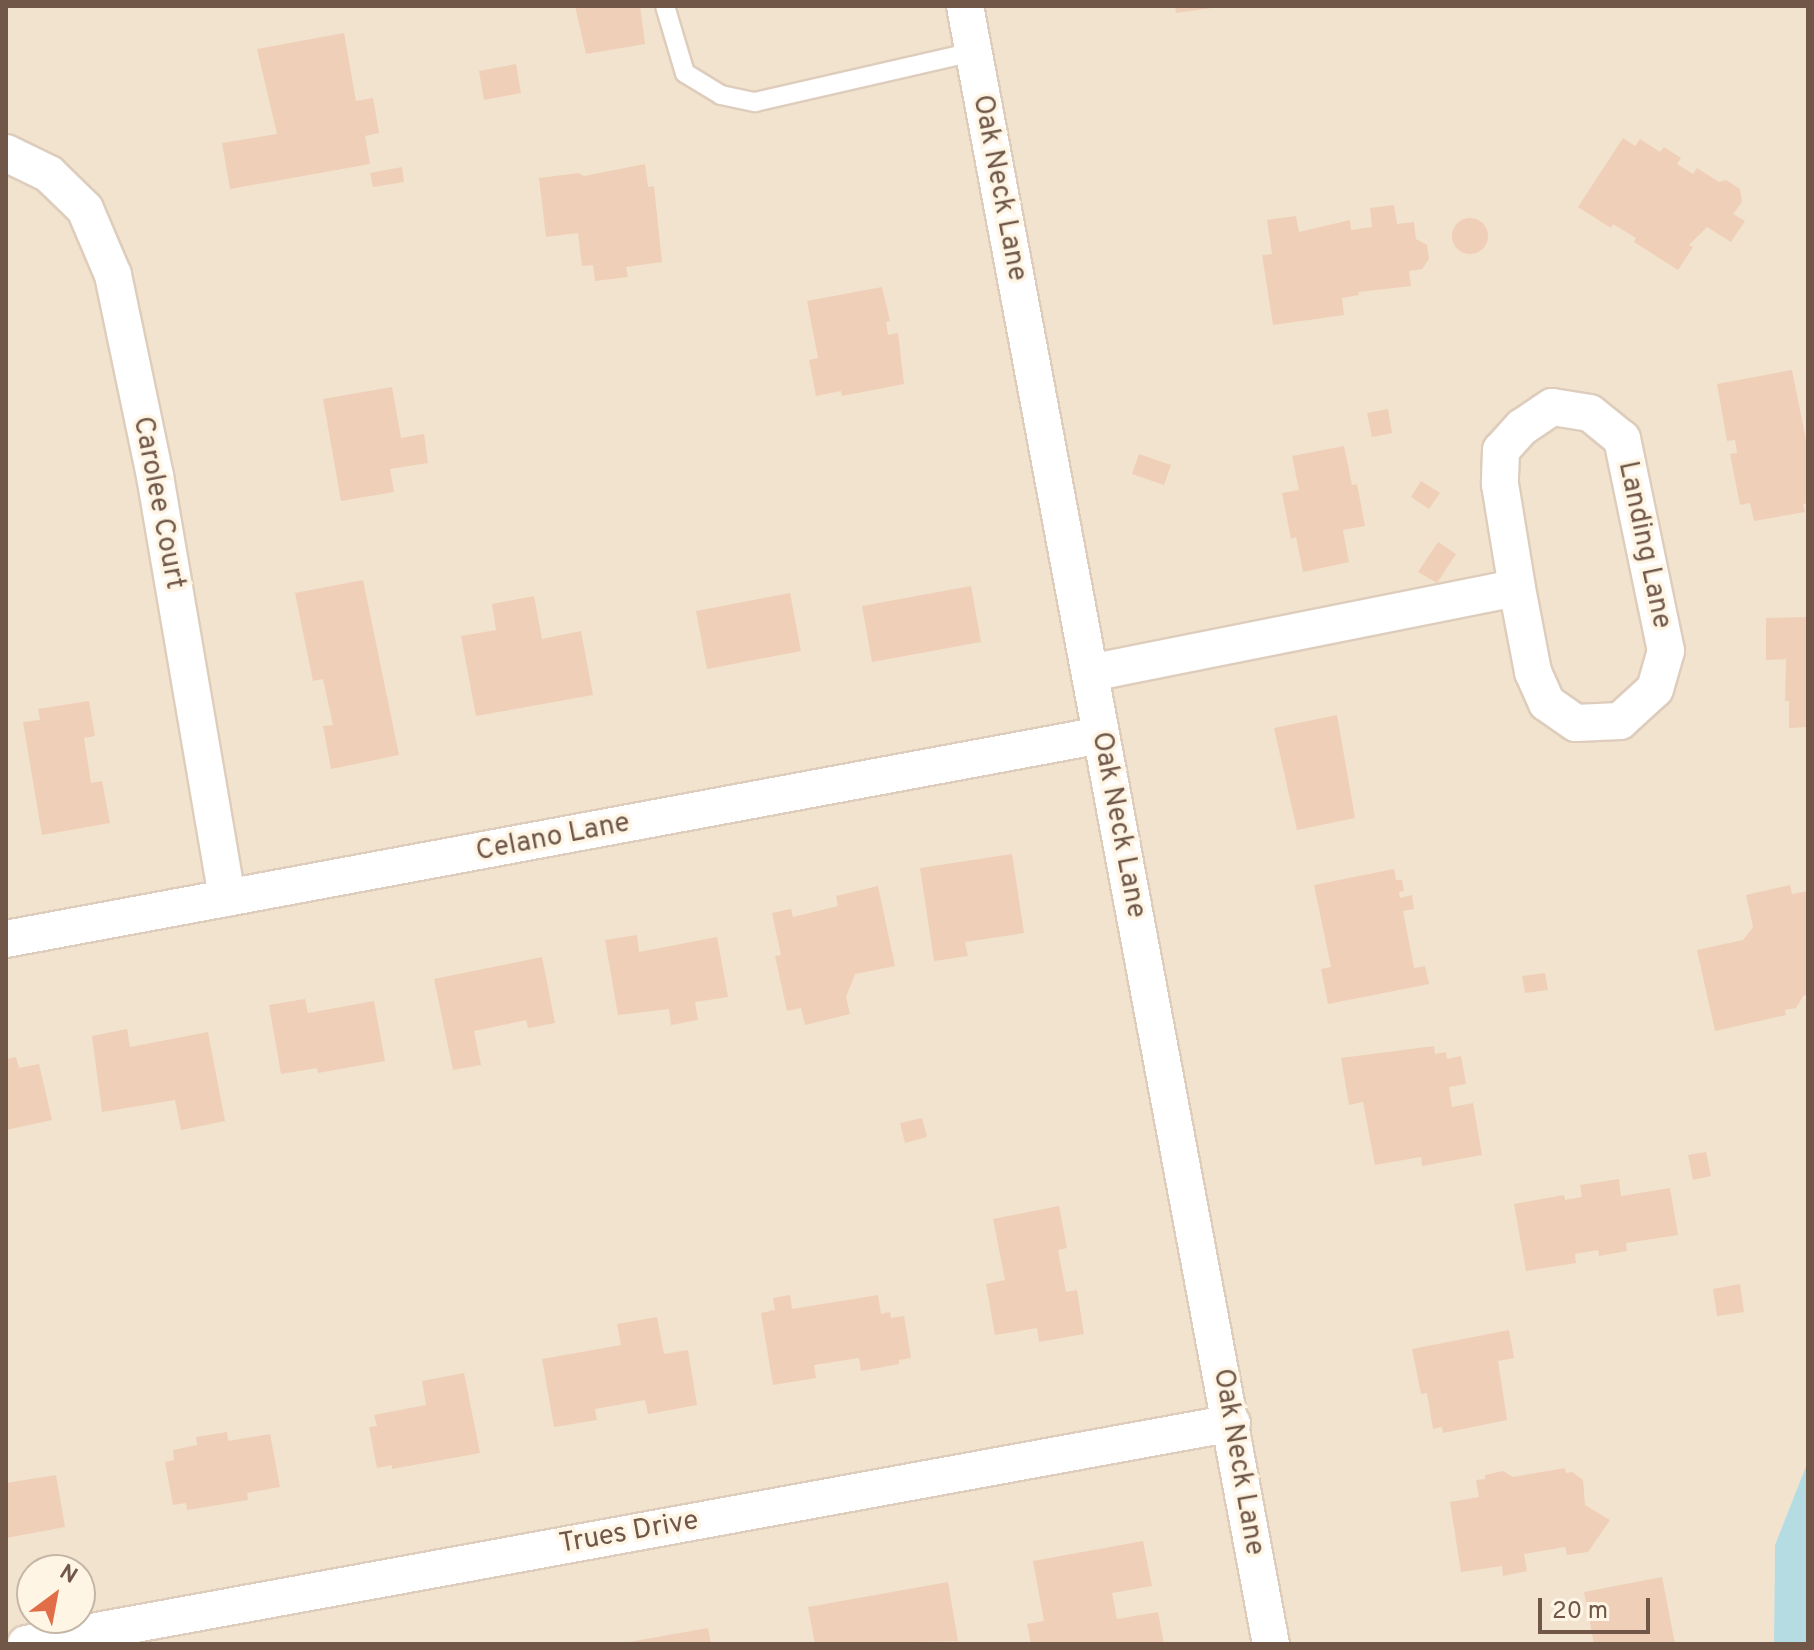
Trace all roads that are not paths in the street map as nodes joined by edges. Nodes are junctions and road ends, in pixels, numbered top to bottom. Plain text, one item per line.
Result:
1 (665, 6) edge
2 (965, 6) edge
3 (974, 52) junction
4 (6, 153) edge
5 (1517, 588) junction
6 (1090, 673) junction
7 (1101, 735) junction
8 (227, 898) junction
9 (6, 939) edge
10 (1232, 1423) junction
11 (26, 1644) edge
12 (1271, 1644) edge

1 - 3 lane
2 - 3 street, Oak Neck Lane
3 - 6 street, Oak Neck Lane
4 - 8 street, Carolee Court
5 - 5 street, Landing Lane
5 - 6 street
6 - 7 street, Oak Neck Lane
7 - 8 street, Celano Lane
7 - 10 street, Oak Neck Lane
8 - 9 street, Celano Lane
10 - 11 street, Trues Drive
10 - 12 street, Oak Neck Lane

